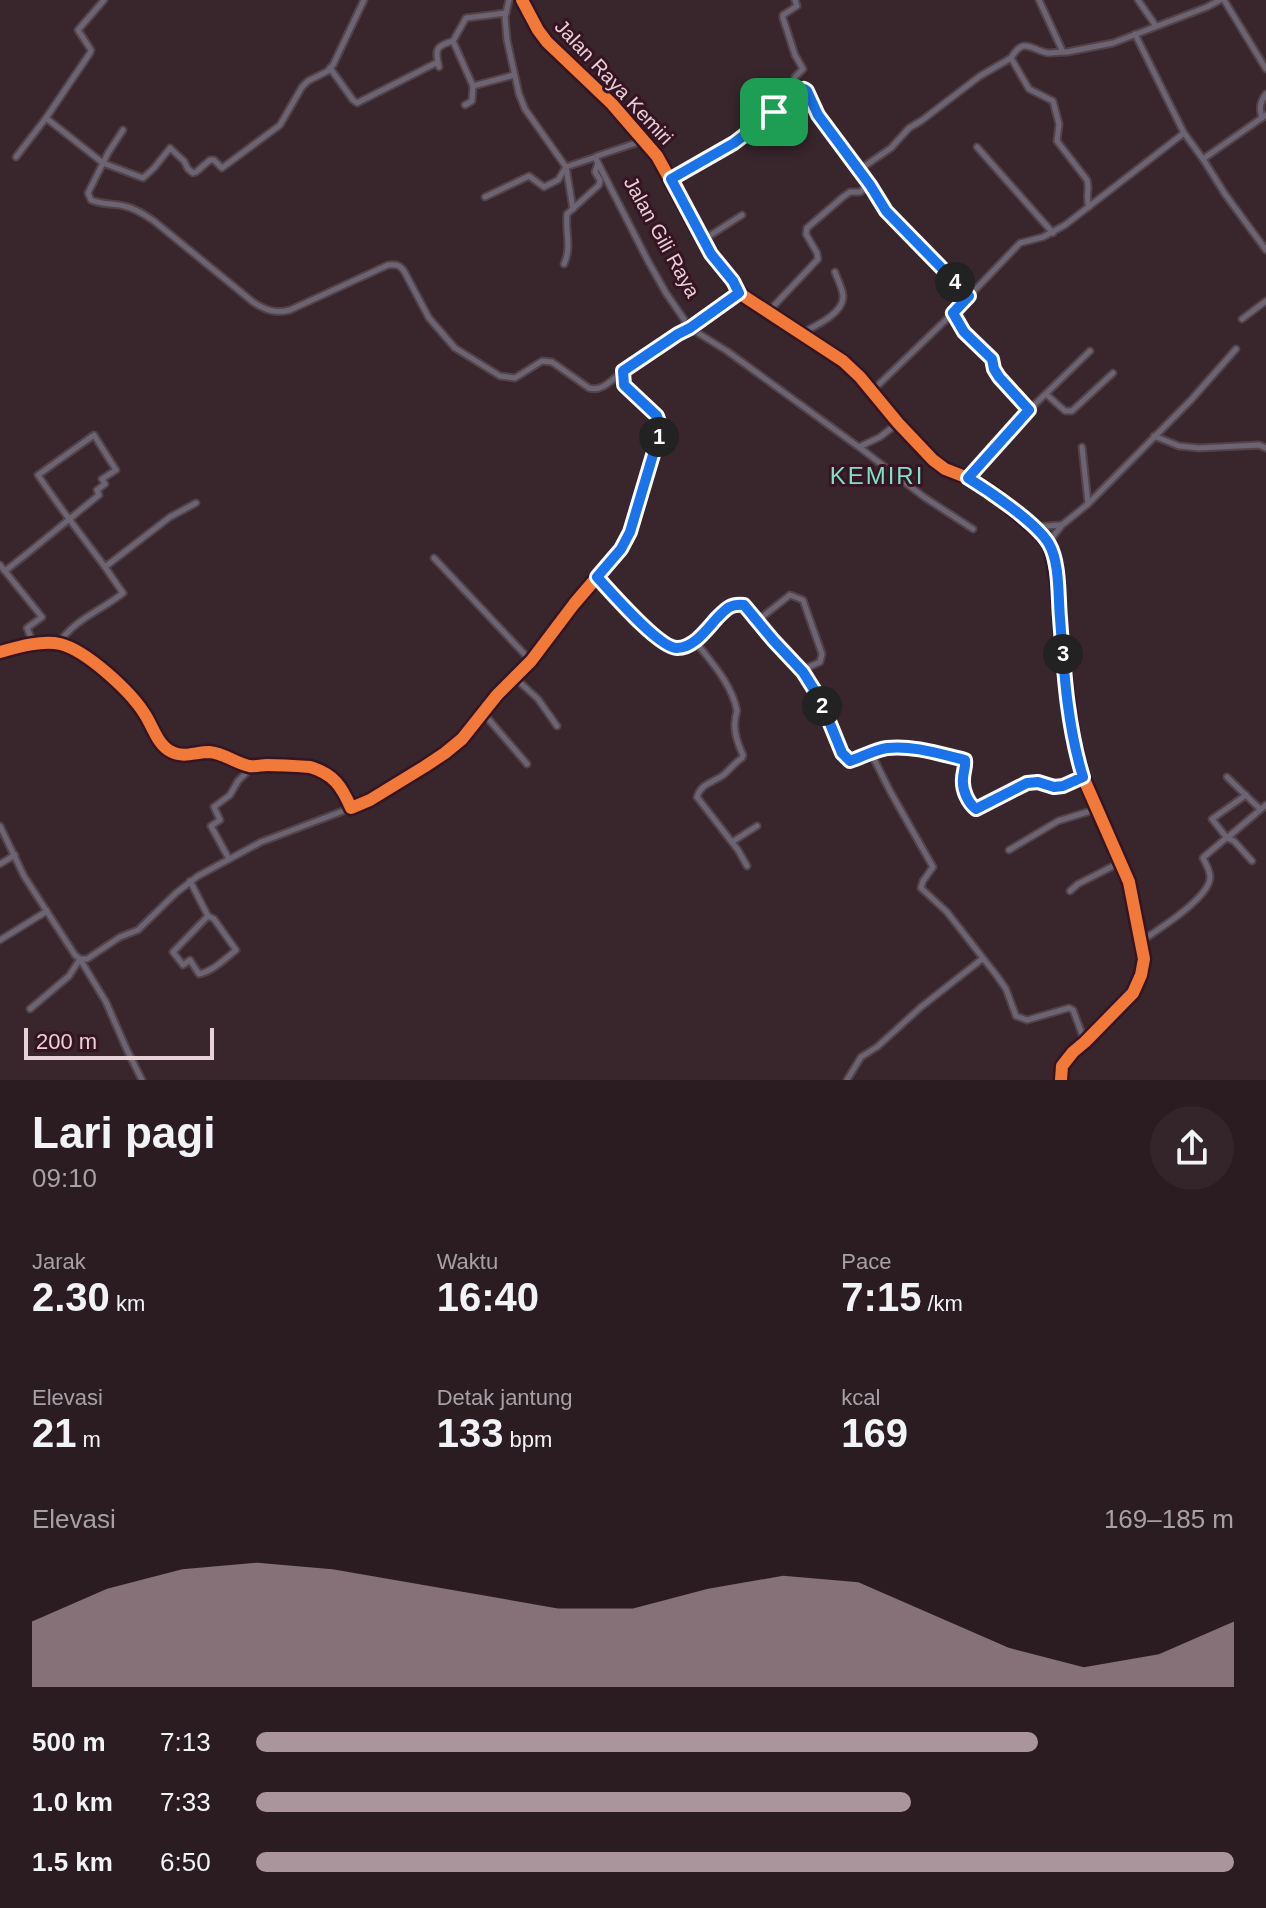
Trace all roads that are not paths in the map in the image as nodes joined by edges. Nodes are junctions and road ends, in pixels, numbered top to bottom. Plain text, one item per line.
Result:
1 (104, 0) edge
2 (364, 0) edge
3 (509, 0) edge
4 (522, 0) edge
5 (795, 0) edge
6 (1039, 0) edge
7 (1138, 0) edge
8 (1222, 0) edge
9 (506, 13) junction
10 (1156, 26) junction
11 (1135, 34) junction
12 (453, 41) junction
13 (1063, 52) junction
14 (1011, 58) junction
15 (330, 68) junction
16 (1266, 69) edge
17 (514, 75) junction
18 (795, 77) dead end
19 (749, 85) dead end
20 (473, 86) junction
21 (1266, 94) edge
22 (465, 105) dead end
23 (774, 111) junction
24 (1264, 116) edge
25 (46, 118) junction
26 (123, 130) dead end
27 (1184, 133) junction
28 (645, 140) junction
29 (977, 147) dead end
30 (16, 157) dead end
31 (1203, 159) junction
32 (597, 160) junction
33 (103, 163) junction
34 (566, 167) junction
35 (859, 170) junction
36 (671, 179) junction
37 (870, 185) junction
38 (485, 197) dead end
39 (1089, 207) junction
40 (573, 209) junction
41 (742, 215) dead end
42 (1053, 233) junction
43 (703, 240) junction
44 (1266, 250) edge
45 (564, 264) dead end
46 (835, 272) dead end
47 (739, 293) junction
48 (969, 296) junction
49 (1266, 301) edge
50 (769, 311) junction
51 (953, 313) junction
52 (1242, 319) dead end
53 (690, 328) junction
54 (802, 333) junction
55 (1236, 349) dead end
56 (1090, 351) dead end
57 (623, 371) junction
58 (1113, 373) dead end
59 (872, 391) junction
60 (1046, 394) junction
61 (1029, 410) junction
62 (898, 423) junction
63 (1154, 436) junction
64 (859, 447) junction
65 (1082, 447) dead end
66 (1266, 448) edge
67 (968, 478) junction
68 (196, 503) dead end
69 (1088, 504) junction
70 (70, 519) junction
71 (1062, 525) junction
72 (1033, 527) junction
73 (973, 529) dead end
74 (1048, 543) junction
75 (434, 558) dead end
76 (0, 565) edge
77 (105, 567) junction
78 (5, 571) junction
79 (597, 577) junction
80 (757, 621) junction
81 (695, 641) junction
82 (59, 643) junction
83 (34, 645) junction
84 (0, 652) edge
85 (531, 661) junction
86 (802, 670) junction
87 (514, 677) junction
88 (484, 714) junction
89 (557, 726) dead end
90 (871, 753) junction
91 (527, 764) dead end
92 (253, 766) junction
93 (1083, 777) junction
94 (1227, 777) dead end
95 (1246, 795) junction
96 (1263, 807) edge
97 (351, 808) junction
98 (1097, 809) junction
99 (0, 826) edge
100 (757, 826) dead end
101 (1227, 838) junction
102 (732, 842) junction
103 (1009, 850) dead end
104 (15, 855) junction
105 (229, 859) junction
106 (1252, 861) dead end
107 (1121, 862) junction
108 (0, 864) edge
109 (747, 866) dead end
110 (190, 881) junction
111 (1070, 891) dead end
112 (47, 911) junction
113 (208, 916) junction
114 (0, 940) edge
115 (1140, 942) junction
116 (80, 959) junction
117 (983, 959) junction
118 (30, 1009) dead end
119 (1085, 1042) junction
120 (1059, 1079) edge
121 (142, 1080) edge
122 (847, 1080) edge

1 - 25 street
2 - 15 street
3 - 9 street
4 - 28 street, Jalan Raya Kemiri
5 - 18 street
6 - 13 street
7 - 10 street
8 - 10 street
8 - 16 street
9 - 12 street
9 - 17 street
10 - 11 street
11 - 13 street
11 - 27 street
12 - 15 street
12 - 20 street
13 - 14 street
14 - 35 street
14 - 39 street
15 - 33 street
17 - 20 street
17 - 34 street
19 - 23 street
20 - 22 street
21 - 24 street
23 - 35 street
23 - 36 street
24 - 31 street
25 - 30 street
25 - 33 street
26 - 33 street
27 - 31 street
27 - 39 street
28 - 32 street, Jalan Gili Raya
28 - 36 street, Jalan Raya Kemiri
29 - 42 street
31 - 44 street
32 - 34 street
32 - 40 street
32 - 53 street, Jalan Gili Raya
33 - 57 street
34 - 38 street
34 - 40 street
35 - 37 street
36 - 43 street, Jalan Raya Kemiri
37 - 48 street
37 - 50 street
39 - 42 street
40 - 45 street
41 - 43 street
42 - 48 street
43 - 47 street, Jalan Raya Kemiri
46 - 54 street
47 - 50 street, Jalan Raya Kemiri
47 - 53 street
48 - 51 street
49 - 52 street
50 - 54 street, Jalan Raya Kemiri
51 - 59 street
51 - 61 street
53 - 57 street
53 - 64 street, Jalan Gili Raya
54 - 59 street, Jalan Raya Kemiri
55 - 63 street
56 - 60 street
57 - 79 street
58 - 60 street
59 - 62 street, Jalan Raya Kemiri
60 - 61 street
61 - 67 street
62 - 64 street
62 - 67 street, Jalan Raya Kemiri
63 - 66 street
63 - 69 street
64 - 73 street, Jalan Gili Raya
65 - 69 street
67 - 72 street, Jalan Raya Kemiri
68 - 77 street
69 - 71 street
70 - 70 street
70 - 77 street
70 - 78 street
71 - 72 street
71 - 74 street
72 - 74 street, Jalan Raya Kemiri
74 - 93 street
75 - 85 street
76 - 78 street
77 - 82 street
78 - 83 street
79 - 81 street
79 - 85 street
80 - 81 street
80 - 86 street
80 - 86 street
81 - 102 street
82 - 83 street
82 - 92 street
83 - 84 street
85 - 87 street
86 - 90 street
87 - 88 street
87 - 89 street
88 - 91 street
88 - 97 street
90 - 93 street
90 - 117 street
92 - 97 street
92 - 105 street
93 - 98 street
94 - 95 street
95 - 96 street
95 - 101 street
96 - 101 street
97 - 105 street
98 - 103 street
98 - 107 street
99 - 104 street
100 - 102 street
101 - 106 street
101 - 115 street
102 - 109 street
104 - 108 street
104 - 112 street
105 - 110 street
107 - 111 street
107 - 115 street
110 - 113 street
110 - 116 street
112 - 114 street
112 - 116 street
113 - 113 street
115 - 119 street
116 - 118 street
116 - 121 street
117 - 119 street
117 - 122 street
119 - 120 street

